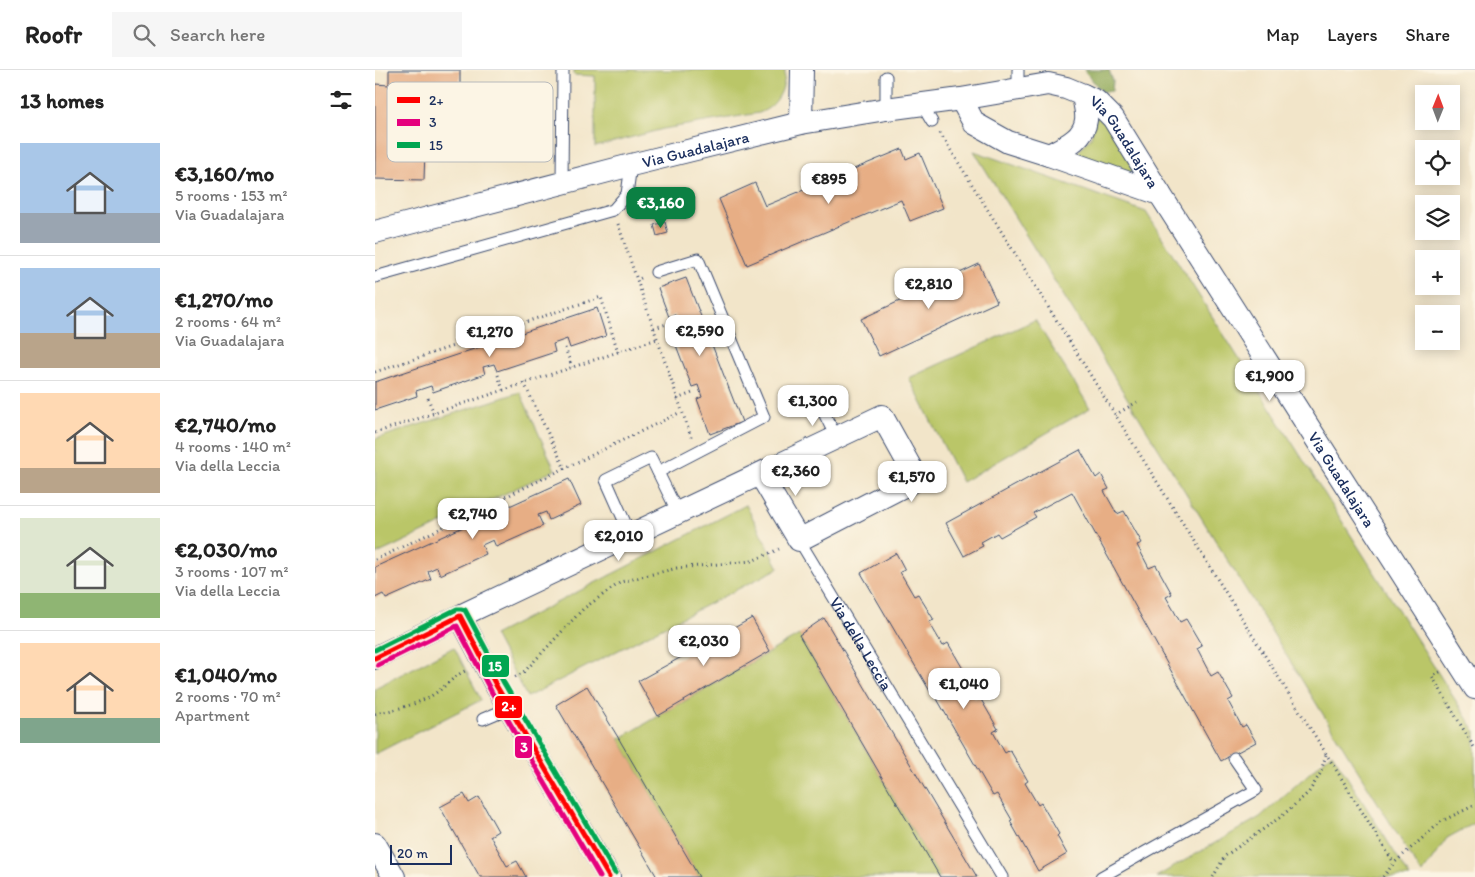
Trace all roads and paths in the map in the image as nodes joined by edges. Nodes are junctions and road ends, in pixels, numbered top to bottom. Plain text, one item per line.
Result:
1 (563, 70) edge
2 (802, 70) edge
3 (886, 77) dead end
4 (1018, 80) edge
5 (1083, 95) junction
6 (961, 99) junction
7 (886, 109) junction
8 (927, 113) junction
9 (801, 123) junction
10 (1049, 155) junction
11 (631, 165) junction
12 (562, 183) junction
13 (1160, 194) junction
14 (613, 210) junction
15 (375, 232) edge
16 (656, 272) joint
17 (375, 277) edge
18 (637, 280) junction
19 (673, 322) dead end
20 (654, 328) junction
21 (657, 339) junction
22 (565, 348) dead end
23 (618, 352) junction
24 (572, 367) junction
25 (375, 372) edge
26 (498, 375) dead end
27 (524, 383) junction
28 (503, 390) junction
29 (695, 392) dead end
30 (428, 398) dead end
31 (677, 399) junction
32 (1137, 402) dead end
33 (823, 411) dead end
34 (681, 412) junction
35 (433, 414) junction
36 (1115, 415) junction
37 (375, 433) edge
38 (836, 437) junction
39 (696, 452) junction
40 (565, 469) junction
41 (658, 472) junction
42 (760, 474) junction
43 (677, 513) junction
44 (631, 536) junction
45 (799, 540) junction
46 (771, 552) dead end
47 (375, 560) edge
48 (460, 616) junction
49 (375, 658) edge
50 (1467, 665) edge
51 (465, 671) dead end
52 (516, 676) dead end
53 (1475, 688) edge
54 (509, 708) junction
55 (375, 714) edge
56 (483, 719) dead end
57 (1475, 749) edge
58 (1327, 754) junction
59 (1234, 758) dead end
60 (1475, 805) edge
61 (375, 844) edge
62 (1394, 863) junction
63 (394, 877) edge
64 (609, 877) edge
65 (1002, 877) edge
66 (1101, 877) edge
67 (1213, 877) edge
68 (1383, 877) edge

1 - 12 lane
2 - 9 street
3 - 7 lane
4 - 5 street, Via Guadalajara
4 - 6 street, Via Guadalajara
5 - 10 street, Via Guadalajara
5 - 13 street, Via Guadalajara
6 - 8 street, Via Guadalajara
6 - 10 street, Via Guadalajara
7 - 8 street, Via Guadalajara
7 - 9 street, Via Guadalajara
8 - 36 path
9 - 11 street, Via Guadalajara
10 - 13 street, Via Guadalajara
11 - 12 street, Via Guadalajara
11 - 14 lane
12 - 15 street, Via Guadalajara
13 - 50 street, Via Guadalajara
14 - 17 lane
14 - 18 path
16 - 18 path
16 - 39 lane
18 - 20 path
19 - 20 path
20 - 21 path
21 - 23 path
21 - 31 path
22 - 24 path
23 - 24 path
23 - 25 path
24 - 27 path
26 - 28 path
27 - 28 path
27 - 40 path
28 - 35 path
29 - 31 path
30 - 35 path
31 - 34 path
32 - 36 path
33 - 38 lane
34 - 39 path
34 - 40 path
35 - 37 path
36 - 58 path
38 - 42 street
38 - 45 street
39 - 41 lane
40 - 47 path
41 - 43 lane
41 - 44 lane
42 - 43 street
42 - 45 street, Via della Leccia
43 - 44 street
44 - 48 street
45 - 65 lane, Via della Leccia
46 - 52 path
48 - 49 street
48 - 54 street
50 - 53 street, Via Guadalajara
50 - 57 path
51 - 55 path
54 - 56 lane
54 - 64 street
58 - 62 path
58 - 67 path
59 - 66 lane
60 - 62 path
61 - 63 street
62 - 68 path

